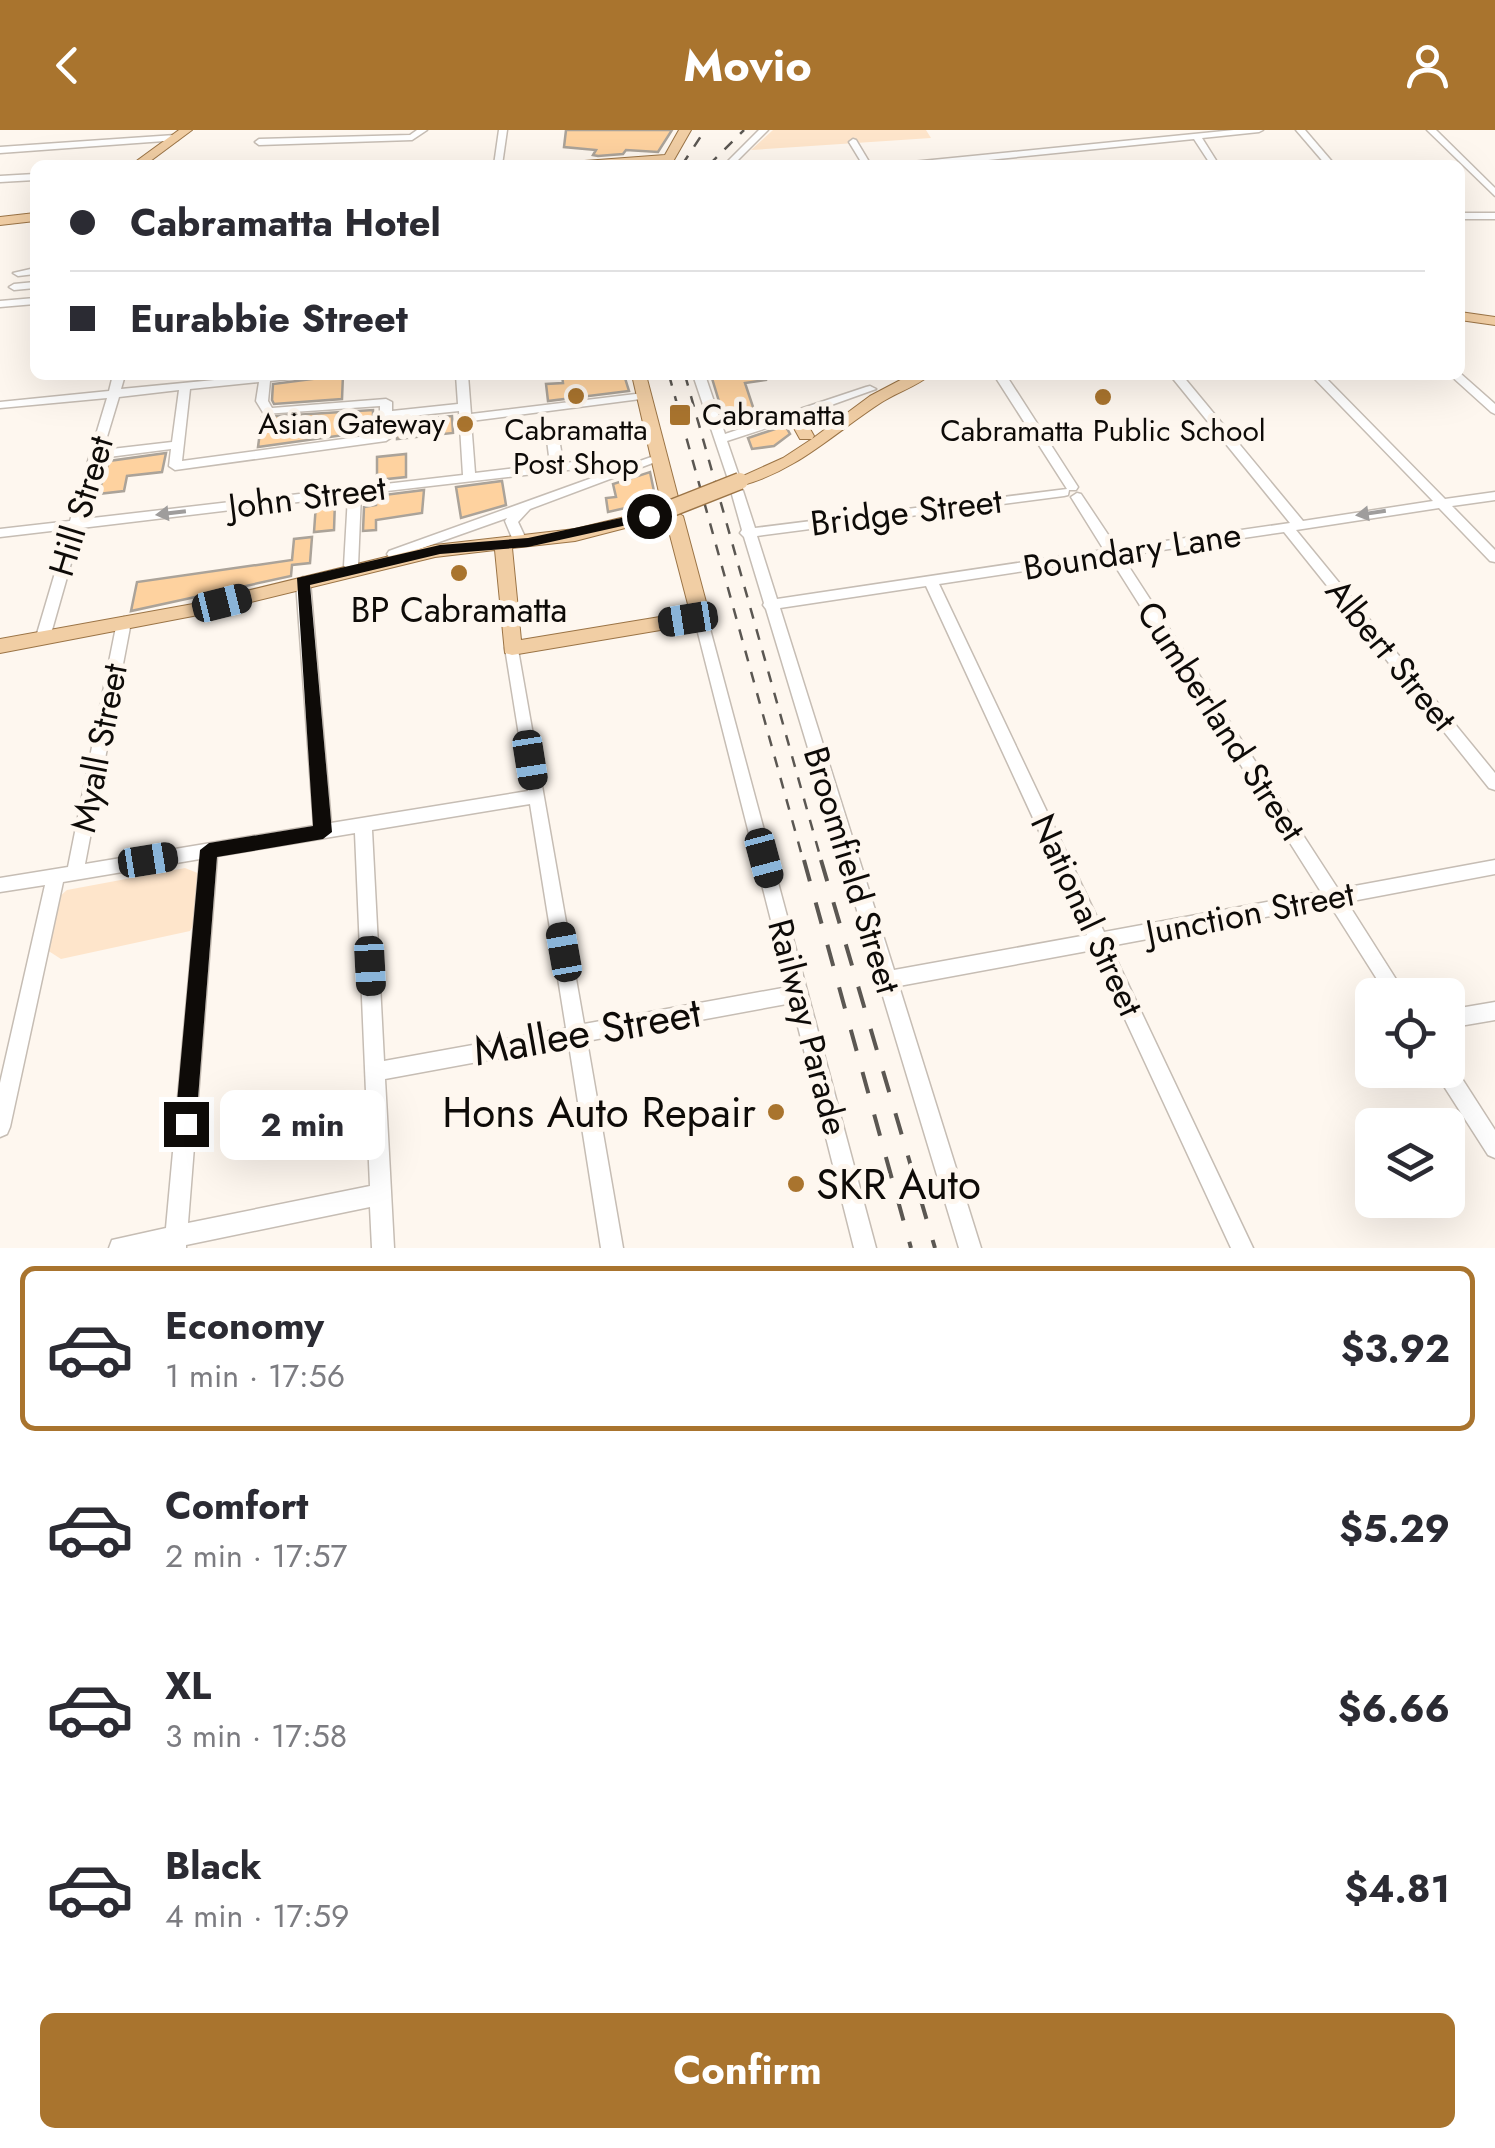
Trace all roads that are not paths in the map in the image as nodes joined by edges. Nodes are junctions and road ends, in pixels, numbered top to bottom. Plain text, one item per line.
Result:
1 (423, 130) edge
2 (504, 130) edge
3 (764, 130) edge
4 (1259, 130) edge
5 (1300, 130) edge
6 (1431, 130) edge
7 (180, 134) edge
8 (684, 134) edge
9 (1197, 137) junction
10 (259, 142) dead end
11 (853, 142) dead end
12 (0, 150) edge
13 (144, 160) edge
14 (499, 160) edge
15 (668, 160) edge
16 (733, 160) edge
17 (864, 160) edge
18 (963, 160) edge
19 (1212, 160) edge
20 (1327, 160) edge
21 (1462, 160) edge
22 (1465, 163) edge
23 (30, 177) edge
24 (0, 180) edge
25 (1495, 192) edge
26 (1465, 216) edge
27 (1495, 216) edge
28 (30, 217) edge
29 (0, 221) edge
30 (30, 272) edge
31 (18, 273) dead end
32 (30, 285) edge
33 (14, 287) dead end
34 (30, 301) edge
35 (0, 304) edge
36 (1465, 315) edge
37 (1495, 320) edge
38 (118, 380) edge
39 (256, 380) edge
40 (266, 380) edge
41 (462, 380) edge
42 (640, 380) edge
43 (701, 380) edge
44 (893, 380) edge
45 (912, 380) edge
46 (1003, 380) edge
47 (1180, 380) edge
48 (1321, 380) edge
49 (1462, 380) edge
50 (185, 387) junction
51 (870, 388) junction
52 (114, 394) junction
53 (644, 396) junction
54 (0, 406) edge
55 (1495, 410) edge
56 (465, 412) junction
57 (388, 416) junction
58 (799, 424) junction
59 (829, 424) junction
60 (552, 432) dead end
61 (721, 439) junction
62 (175, 446) junction
63 (96, 455) junction
64 (660, 458) junction
65 (557, 468) junction
66 (612, 475) junction
67 (469, 478) junction
68 (744, 479) junction
69 (355, 491) junction
70 (1071, 492) junction
71 (1495, 496) edge
72 (1442, 504) junction
73 (527, 506) junction
74 (75, 524) junction
75 (1294, 527) junction
76 (747, 533) junction
77 (0, 534) edge
78 (511, 540) junction
79 (1114, 553) junction
80 (394, 554) junction
81 (1495, 558) edge
82 (351, 566) junction
83 (303, 582) junction
84 (931, 582) junction
85 (770, 606) junction
86 (701, 616) junction
87 (124, 622) junction
88 (42, 638) junction
89 (0, 646) edge
90 (512, 648) junction
91 (1495, 784) edge
92 (536, 796) junction
93 (363, 825) junction
94 (323, 832) junction
95 (209, 850) junction
96 (1495, 867) edge
97 (65, 874) junction
98 (0, 885) edge
99 (1334, 897) junction
100 (1099, 940) junction
101 (1387, 978) edge
102 (887, 980) junction
103 (800, 993) junction
104 (1495, 1010) edge
105 (1465, 1016) edge
106 (578, 1031) junction
107 (375, 1072) junction
108 (1457, 1088) edge
109 (0, 1126) edge
110 (1495, 1148) edge
111 (380, 1194) junction
112 (176, 1242) edge
113 (120, 1248) edge
114 (383, 1248) edge
115 (612, 1248) edge
116 (865, 1248) edge
117 (970, 1248) edge
118 (1242, 1248) edge

1 - 10 street
2 - 14 street
3 - 16 street
4 - 9 street
5 - 20 street
6 - 21 street
7 - 12 street
7 - 13 main road
8 - 15 main road
9 - 18 street
9 - 19 street
11 - 17 street
22 - 25 street
23 - 24 street
26 - 27 street
28 - 29 main road
30 - 31 street
32 - 33 street
34 - 35 street
36 - 37 main road
38 - 52 street, Hill Street
39 - 50 street
40 - 57 street
41 - 56 street
42 - 53 main road, Railway Parade
43 - 61 street, Broomfield Street
44 - 51 main road
45 - 59 main road
46 - 70 street, Cumberland Street
47 - 75 street, Albert Street
48 - 72 street
49 - 55 street
50 - 52 street
50 - 62 street
51 - 58 street
51 - 59 main road
52 - 54 street
52 - 63 street, Hill Street
53 - 56 street
53 - 64 main road, Railway Parade
56 - 57 street
56 - 67 street
57 - 62 street
58 - 59 main road
58 - 59 street
58 - 61 street
58 - 68 main road
59 - 68 main road
60 - 65 street
61 - 68 street, Broomfield Street
62 - 63 street
63 - 74 street, Hill Street
64 - 66 street
64 - 86 main road, Railway Parade
65 - 66 street, John Street
65 - 67 street, John Street
66 - 73 street
67 - 69 street, John Street
68 - 76 street, Broomfield Street
68 - 78 main road, bridge
69 -> 74 street, John Street
69 - 82 street
70 - 76 street, Bridge Street
70 - 79 street, Cumberland Street
71 - 72 street, Boundary Lane
72 -> 75 street, Boundary Lane
72 - 81 street
73 - 78 street
73 - 80 street
74 - 77 street, John Street
74 - 88 street, Hill Street
75 - 79 street, Boundary Lane
75 - 91 street, Albert Street
76 - 85 street, Broomfield Street
78 - 80 main road
78 - 83 main road
78 - 90 main road
79 - 84 street, Boundary Lane
79 - 99 street, Cumberland Street
80 - 82 main road
82 - 83 main road
83 - 87 main road
83 - 94 street
84 - 85 street, Boundary Lane
84 - 100 street, National Street
85 - 102 street, Broomfield Street
86 - 90 main road
86 - 103 street, Railway Parade
87 - 88 main road
87 - 97 street, Myall Street
88 - 89 main road
90 - 92 street
92 - 93 street
92 - 106 street
93 - 94 street
93 - 107 street
94 - 95 street
95 - 97 street
95 - 112 street
96 - 99 street, Junction Street
97 - 98 street
97 - 109 street, Myall Street
99 - 100 street, Junction Street
99 - 101 street, Cumberland Street
100 - 102 street, Junction Street
100 - 118 street, National Street
102 - 117 street, Broomfield Street
103 - 106 street, Mallee Street
103 - 116 street, Railway Parade
104 - 105 street
106 - 107 street, Mallee Street
106 - 115 street
107 - 111 street
108 - 110 street
111 - 112 street
111 - 114 street
112 - 113 street

